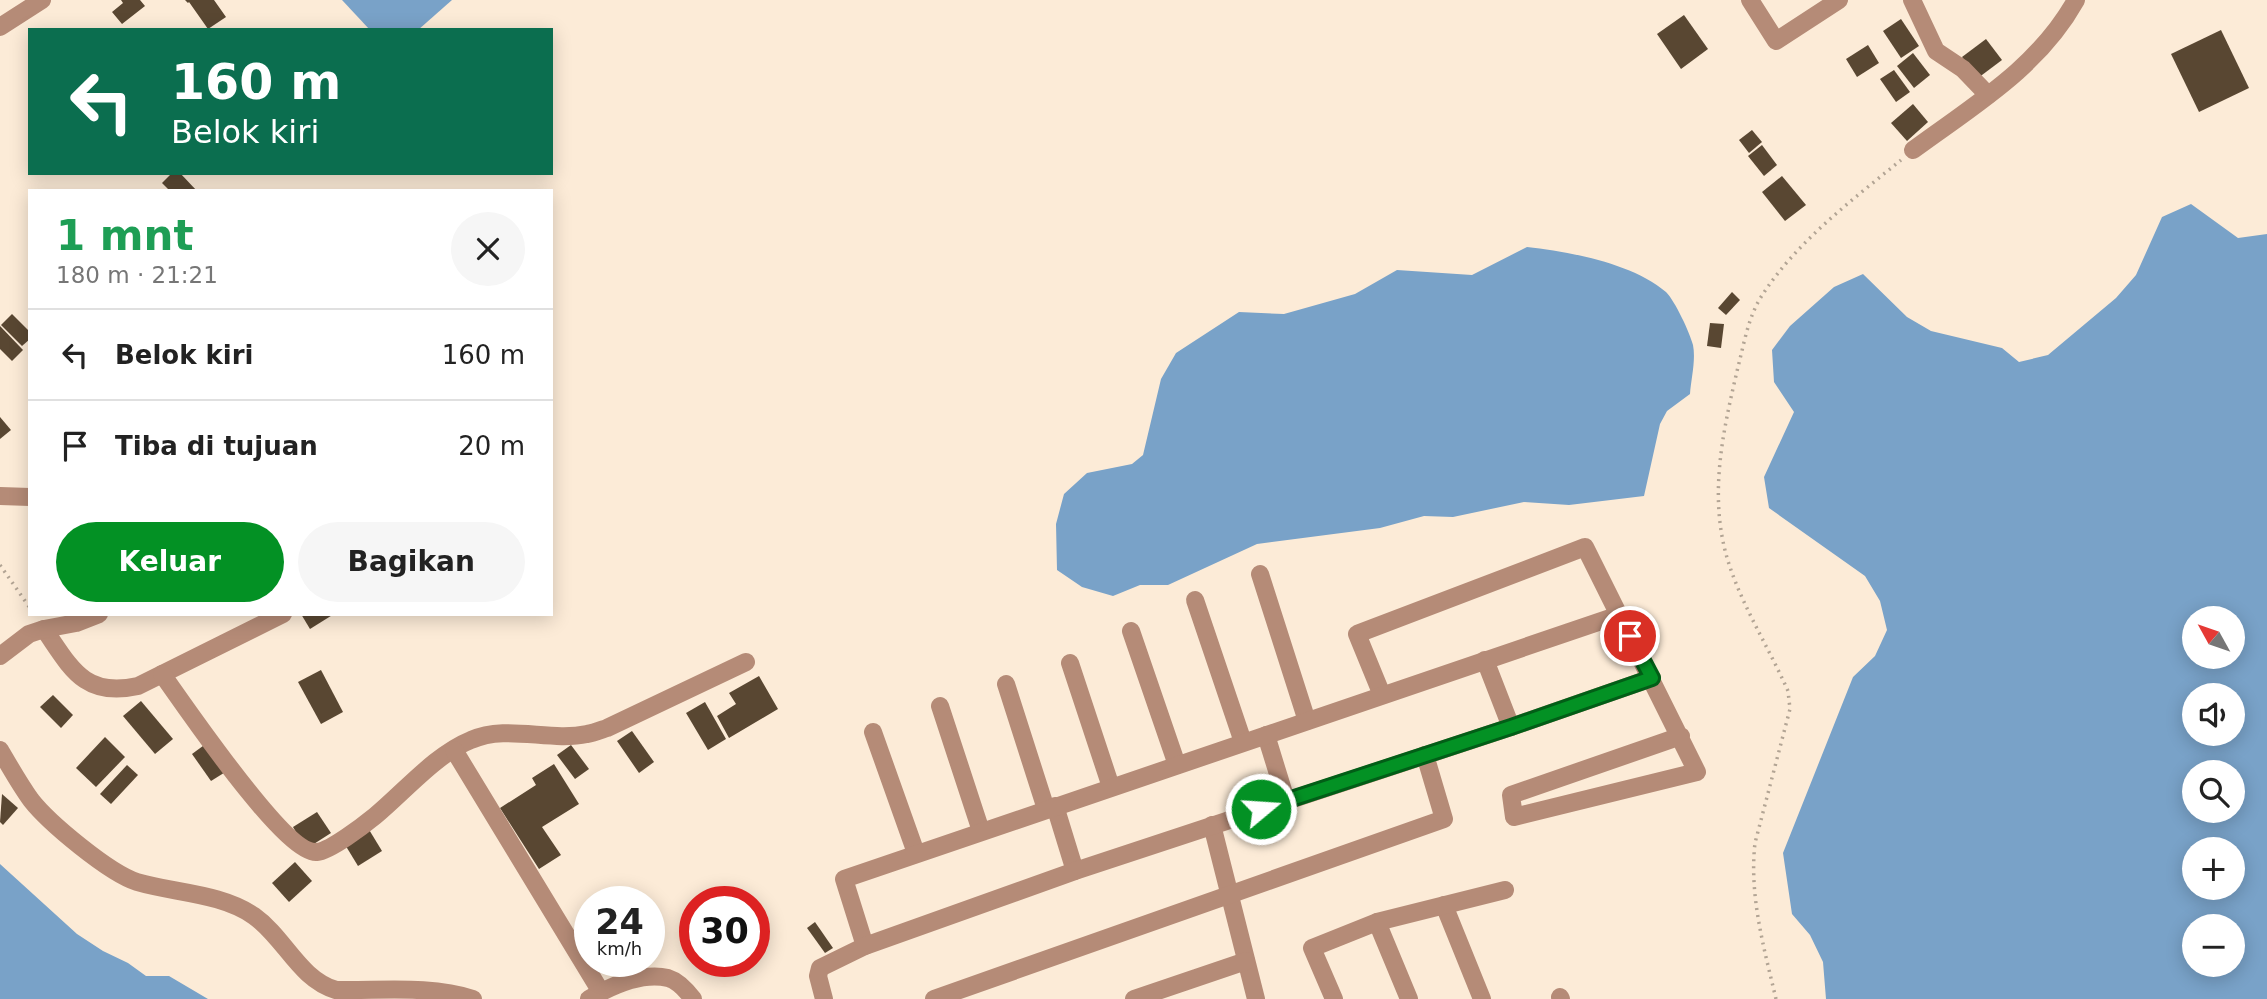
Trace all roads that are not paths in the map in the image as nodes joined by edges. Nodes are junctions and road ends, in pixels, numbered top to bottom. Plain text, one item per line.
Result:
1 (42, 0) edge
2 (1750, 0) edge
3 (1837, 0) edge
4 (1912, 0) edge
5 (2076, 0) edge
6 (0, 27) edge
7 (1988, 95) junction
8 (1913, 150) road end
9 (0, 496) edge
10 (28, 497) edge
11 (1260, 574) dead end
12 (1195, 600) dead end
13 (1619, 615) junction
14 (94, 616) edge
15 (279, 616) edge
16 (44, 629) junction
17 (1131, 631) dead end
18 (0, 656) edge
19 (1485, 660) junction
20 (746, 662) dead end
21 (1070, 663) dead end
22 (162, 674) junction
23 (1652, 678) junction
24 (1006, 684) dead end
25 (1382, 695) junction
26 (940, 705) dead end
27 (1307, 720) junction
28 (1511, 727) junction
29 (873, 732) dead end
30 (1266, 735) junction
31 (1681, 736) junction
32 (1243, 743) junction
33 (0, 750) edge
34 (454, 750) junction
35 (1425, 755) junction
36 (1177, 765) junction
37 (1111, 787) junction
38 (1286, 800) junction
39 (1051, 808) junction
40 (1212, 825) junction
41 (981, 831) junction
42 (916, 853) junction
43 (1075, 871) junction
44 (1505, 890) dead end
45 (1230, 895) junction
46 (1444, 905) junction
47 (1377, 922) junction
48 (865, 946) junction
49 (1246, 961) junction
50 (595, 995) edge
51 (473, 999) edge
52 (693, 999) edge
53 (824, 999) edge
54 (934, 999) edge
55 (1134, 999) edge
56 (1256, 999) edge
57 (1334, 999) edge
58 (1409, 999) edge
59 (1482, 999) edge

1 - 6 street
2 - 3 street
4 - 7 street
5 - 7 street
7 - 8 street
9 - 10 street
11 - 27 street
12 - 32 street
13 - 19 street
13 - 23 street
13 - 25 street
14 - 16 street
15 - 22 street
16 - 18 street
16 - 22 street
17 - 36 street
19 - 25 street
19 - 28 street
20 - 34 street
21 - 37 street
22 - 34 street
23 - 28 street
23 - 31 street
24 - 39 street
25 - 27 street
26 - 41 street
27 - 30 street
28 - 35 street
29 - 42 street
30 - 32 street
30 - 38 street
31 - 31 street
32 - 36 street
33 - 51 street
34 - 50 street
35 - 38 street
35 - 45 street
36 - 37 street
37 - 39 street
38 - 40 street
39 - 41 street
39 - 43 street
40 - 43 street
40 - 45 street
41 - 42 street
42 - 48 street
43 - 48 street
44 - 46 street
45 - 49 street
45 - 54 street
46 - 47 street
46 - 59 street
47 - 57 street
47 - 58 street
48 - 53 street
49 - 55 street
49 - 56 street
50 - 52 street

